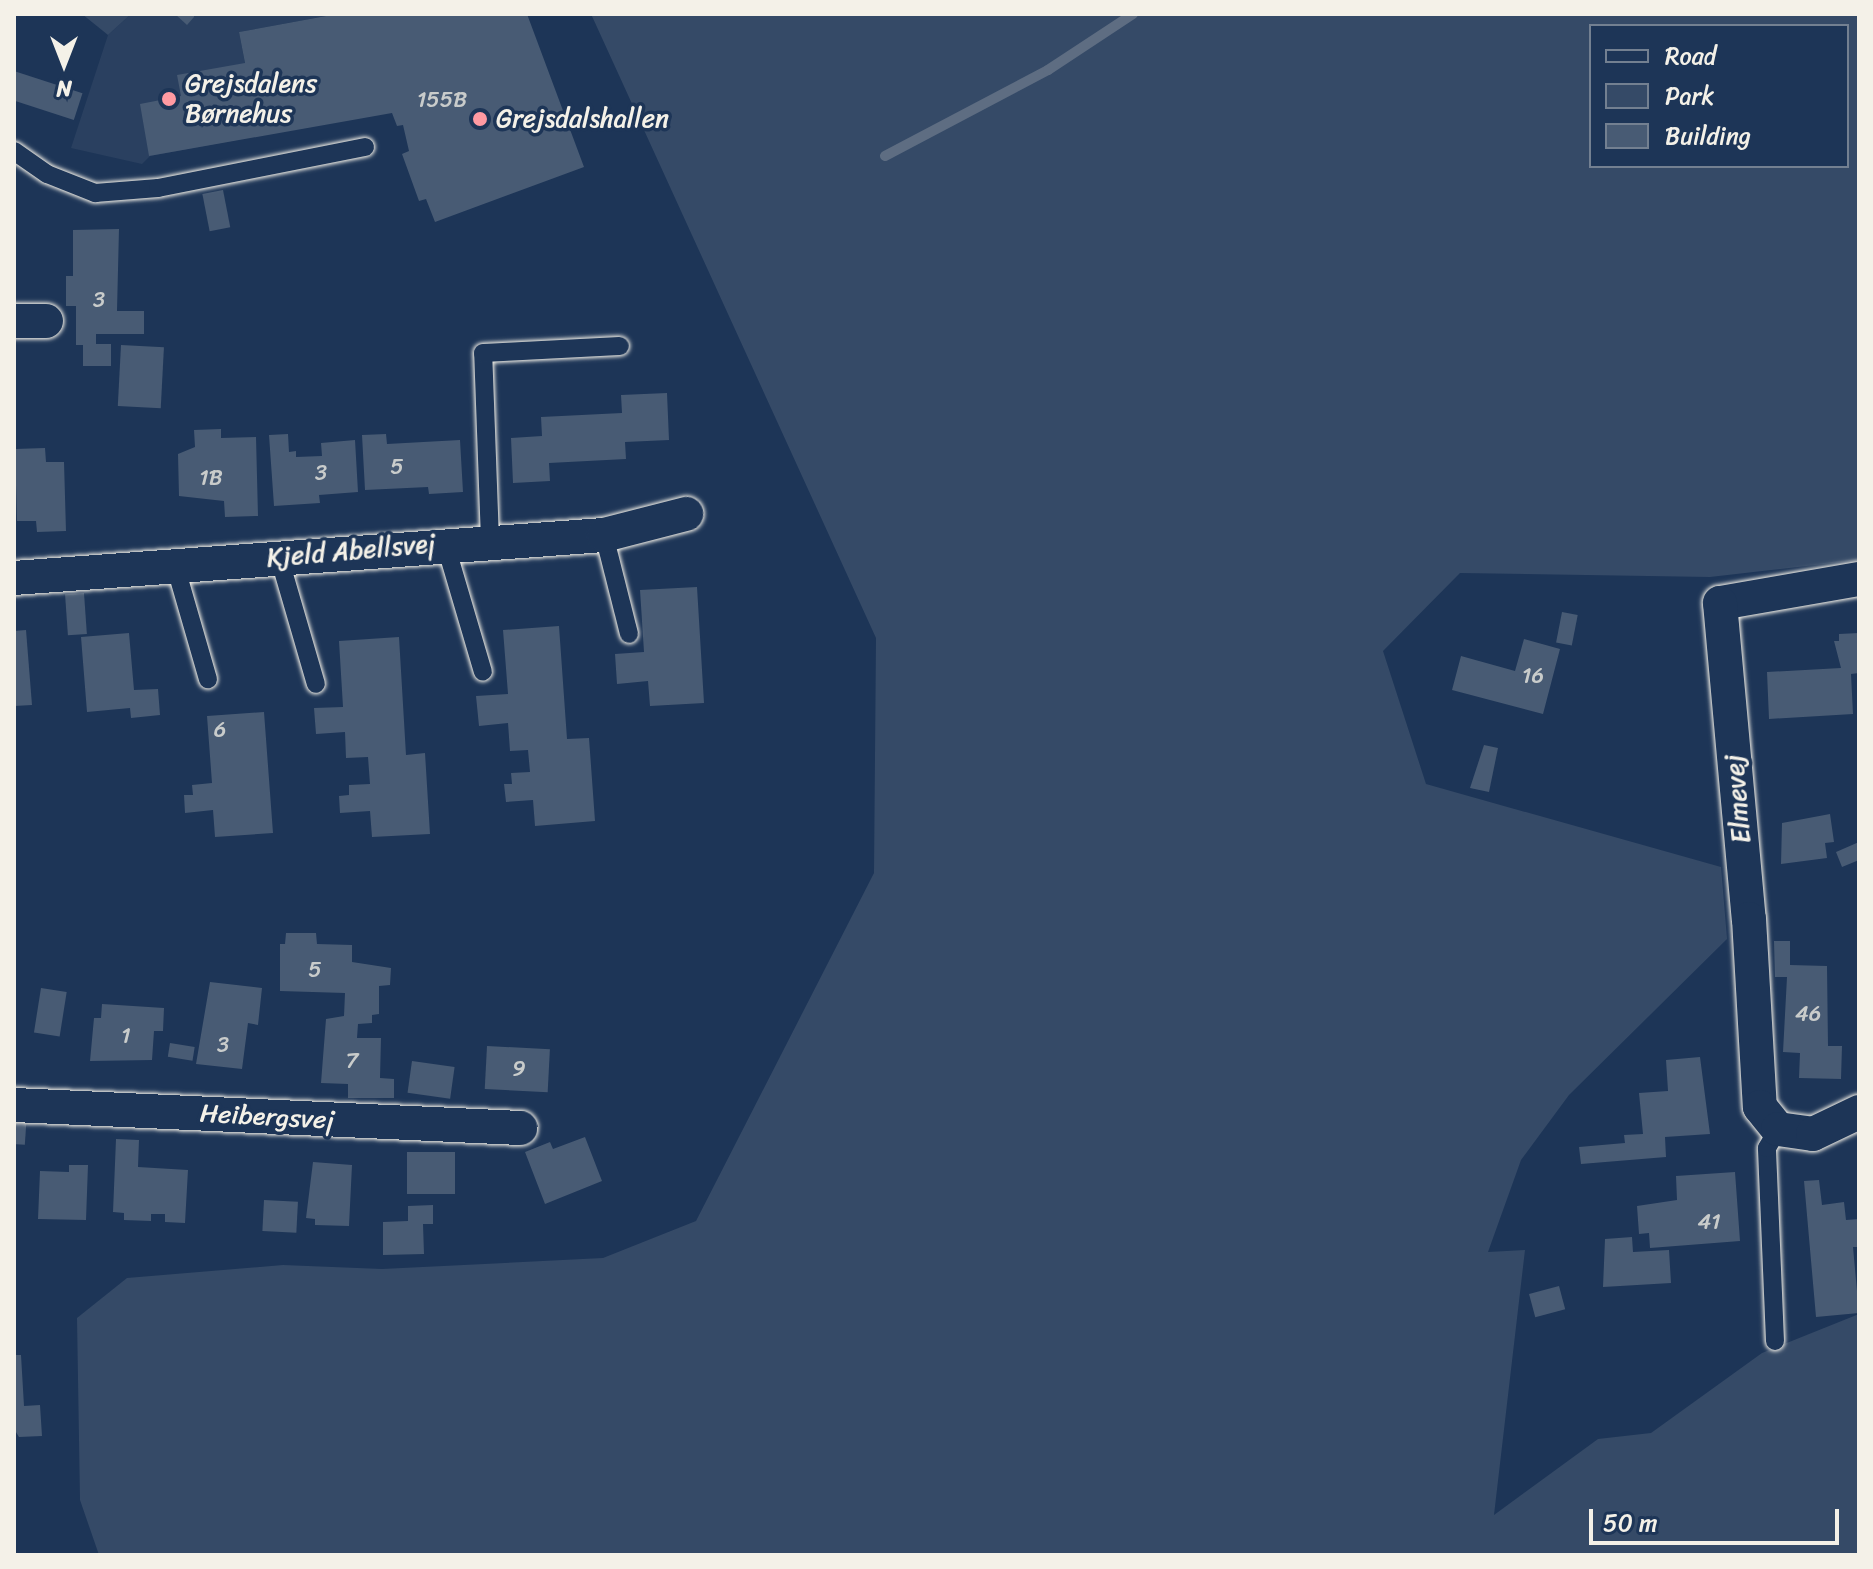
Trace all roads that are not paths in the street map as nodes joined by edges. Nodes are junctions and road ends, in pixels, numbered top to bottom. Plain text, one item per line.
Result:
1 (365, 147) dead end
2 (14, 151) edge
3 (620, 346) dead end
4 (686, 514) dead end
5 (604, 535) junction
6 (490, 540) junction
7 (445, 543) junction
8 (279, 557) junction
9 (175, 565) junction
10 (14, 578) edge
11 (1859, 579) edge
12 (629, 634) dead end
13 (483, 672) dead end
14 (208, 679) dead end
15 (316, 684) dead end
16 (14, 1105) edge
17 (1859, 1112) edge
18 (520, 1128) dead end
19 (1778, 1129) junction
20 (1775, 1341) dead end

1 - 2 lane
3 - 6 lane
4 - 5 street, Kjeld Abellsvej
5 - 6 street, Kjeld Abellsvej
5 - 12 lane
6 - 7 street, Kjeld Abellsvej
7 - 8 street, Kjeld Abellsvej
7 - 13 lane
8 - 9 street, Kjeld Abellsvej
8 - 15 lane
9 - 10 street, Kjeld Abellsvej
9 - 14 lane
11 - 19 street, Elmevej
16 - 18 street, Heibergsvej
17 - 19 street
19 - 20 lane

